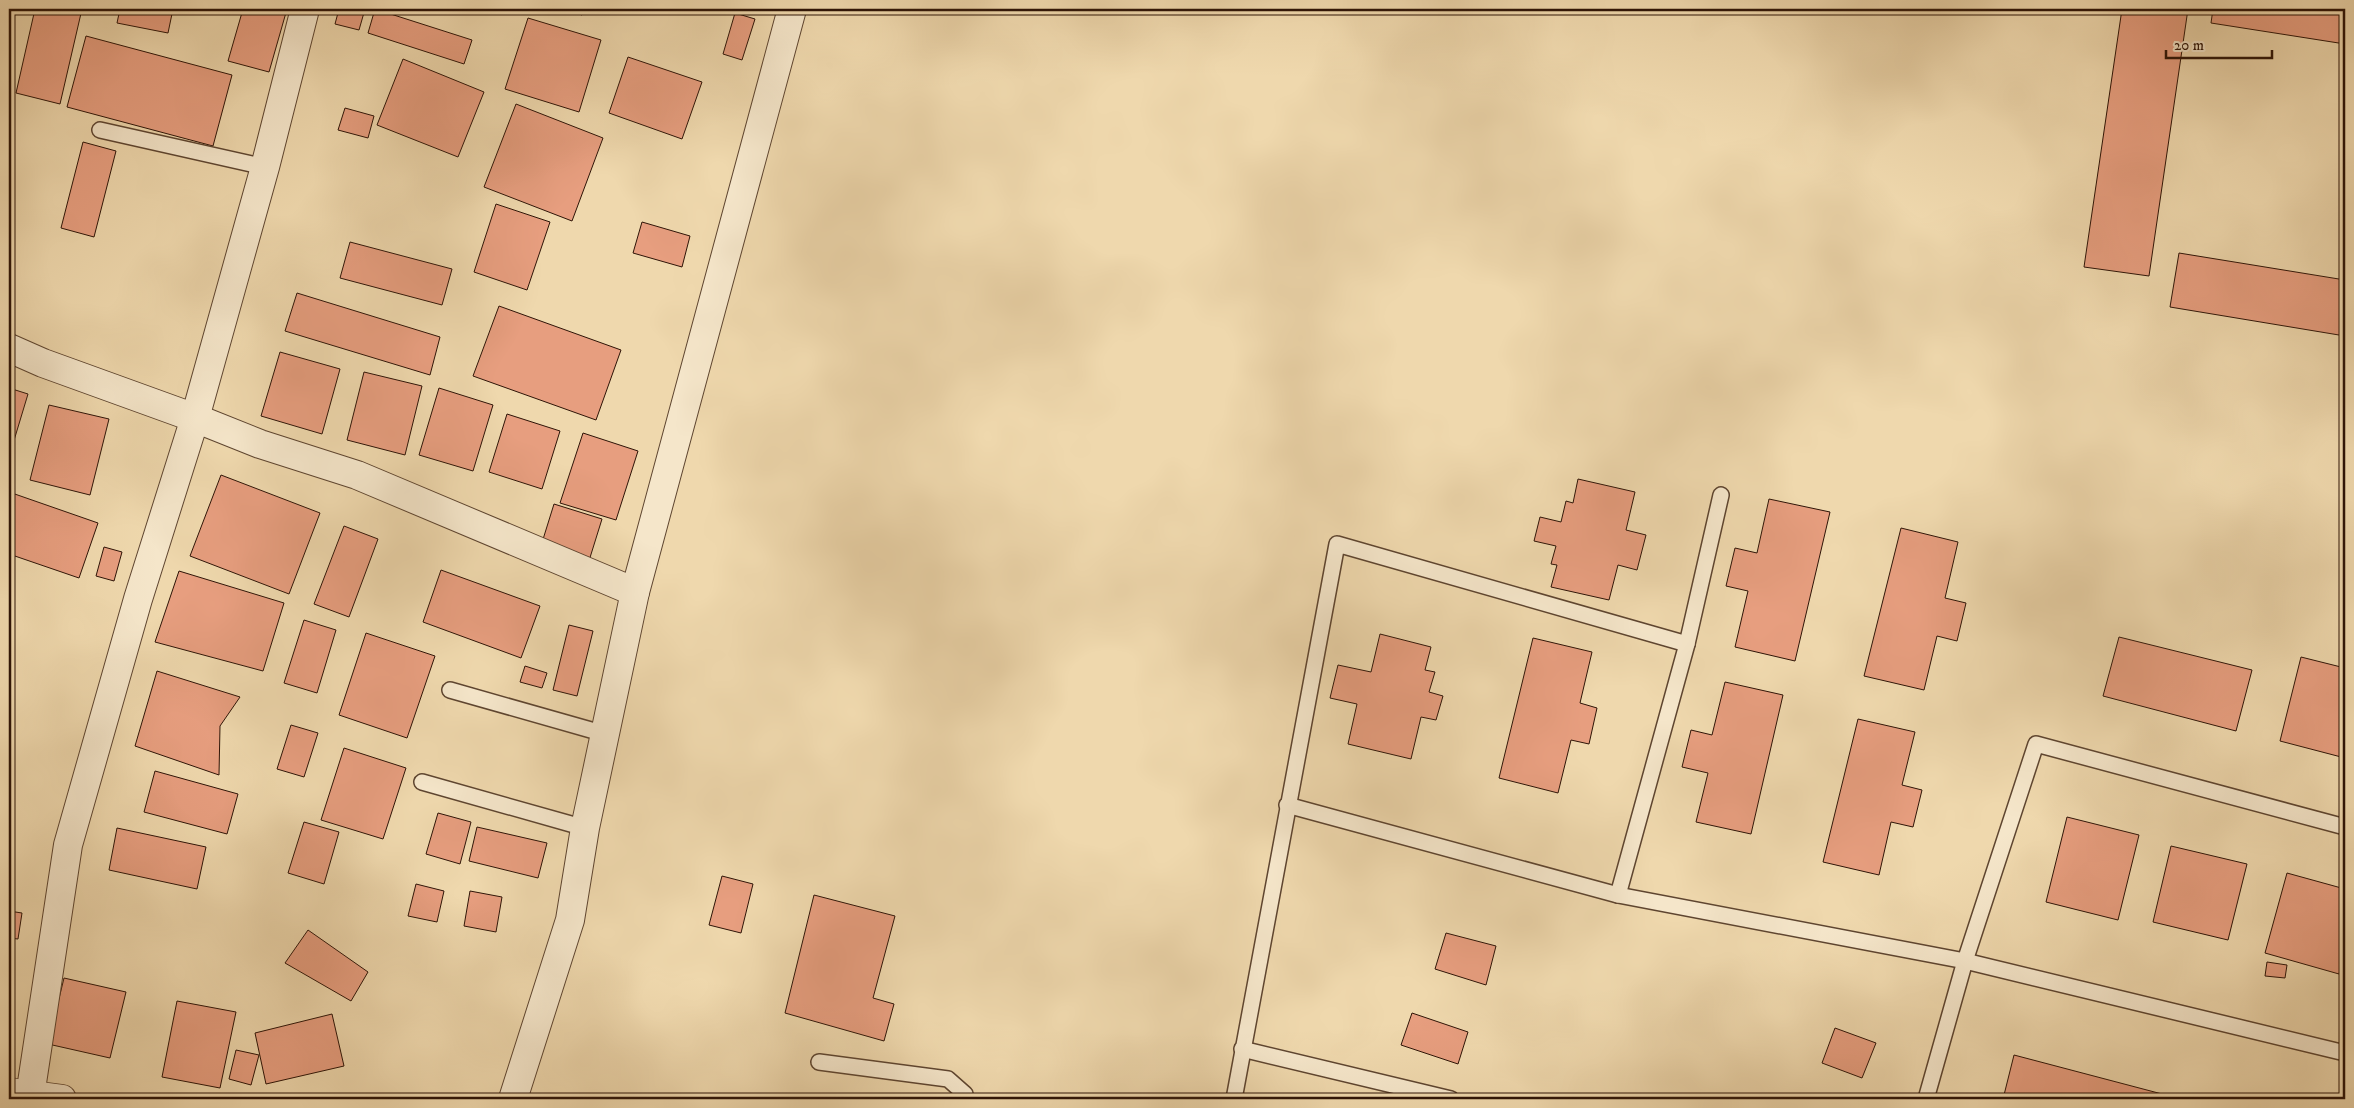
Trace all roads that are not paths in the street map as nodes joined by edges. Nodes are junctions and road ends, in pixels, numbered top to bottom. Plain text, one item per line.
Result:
1 (305, 9) edge
2 (792, 9) edge
3 (100, 130) dead end
4 (266, 167) junction
5 (9, 348) edge
6 (195, 418) junction
7 (1721, 494) dead end
8 (635, 592) junction
9 (1687, 644) junction
10 (450, 690) dead end
11 (605, 734) junction
12 (422, 782) dead end
13 (1287, 804) junction
14 (2345, 827) edge
15 (585, 828) junction
16 (1618, 895) junction
17 (1965, 961) junction
18 (1242, 1049) junction
19 (2345, 1053) edge
20 (818, 1062) dead end
21 (19, 1094) edge
22 (62, 1099) edge
23 (513, 1099) edge
24 (964, 1099) edge
25 (1234, 1099) edge
26 (1451, 1099) edge
27 (1926, 1099) edge

1 - 4 street
2 - 8 street
3 - 4 lane
4 - 6 street
5 - 6 street
6 - 8 street
6 - 21 street
7 - 9 lane
8 - 11 street
9 - 13 lane
9 - 16 lane
10 - 11 lane
11 - 15 street
12 - 15 lane
13 - 16 lane
13 - 18 lane
14 - 17 lane
15 - 23 street
16 - 17 lane
17 - 19 lane
17 - 27 lane
18 - 25 lane
18 - 26 lane
20 - 24 lane
21 - 22 street

